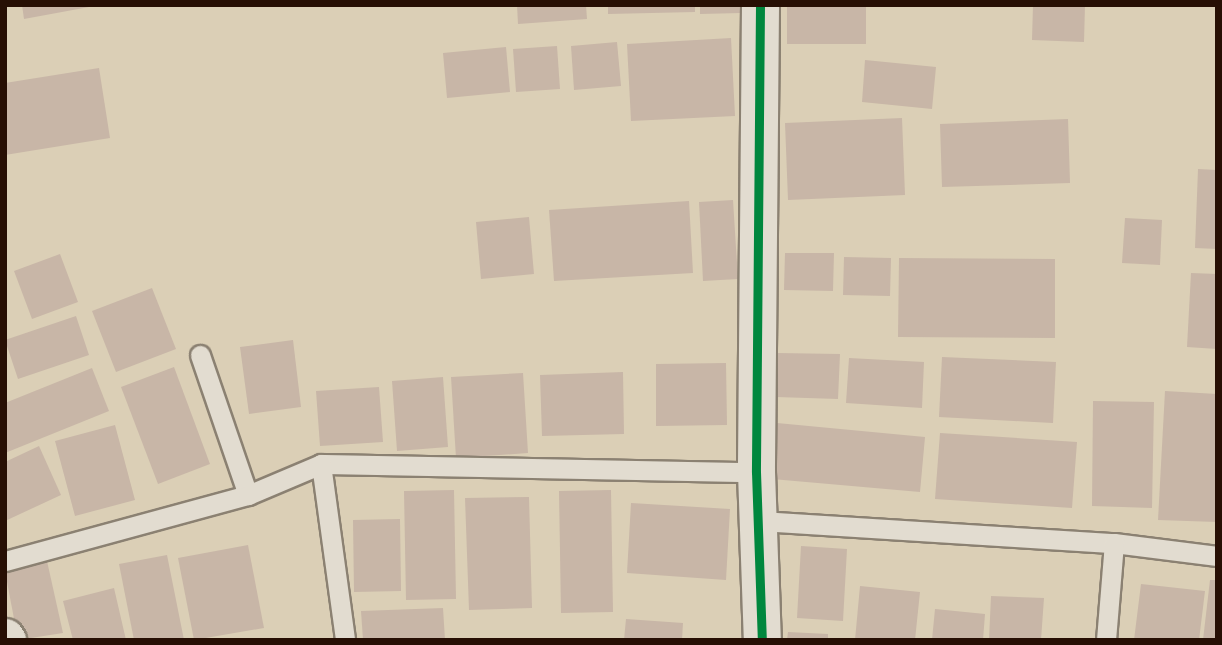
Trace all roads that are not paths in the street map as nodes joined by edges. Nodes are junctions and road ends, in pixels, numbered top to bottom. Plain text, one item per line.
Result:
1 (760, 5) edge
2 (200, 355) dead end
3 (321, 464) junction
4 (756, 472) junction
5 (248, 495) junction
6 (760, 521) junction
7 (1114, 543) junction
8 (1217, 556) edge
9 (5, 561) edge
10 (345, 640) edge
11 (762, 640) edge
12 (1106, 640) edge

1 - 4 street
2 - 5 lane
3 - 4 lane
3 - 5 lane
3 - 10 lane
4 - 6 street
5 - 9 lane
6 - 7 lane
6 - 11 street
7 - 8 lane
7 - 12 lane

